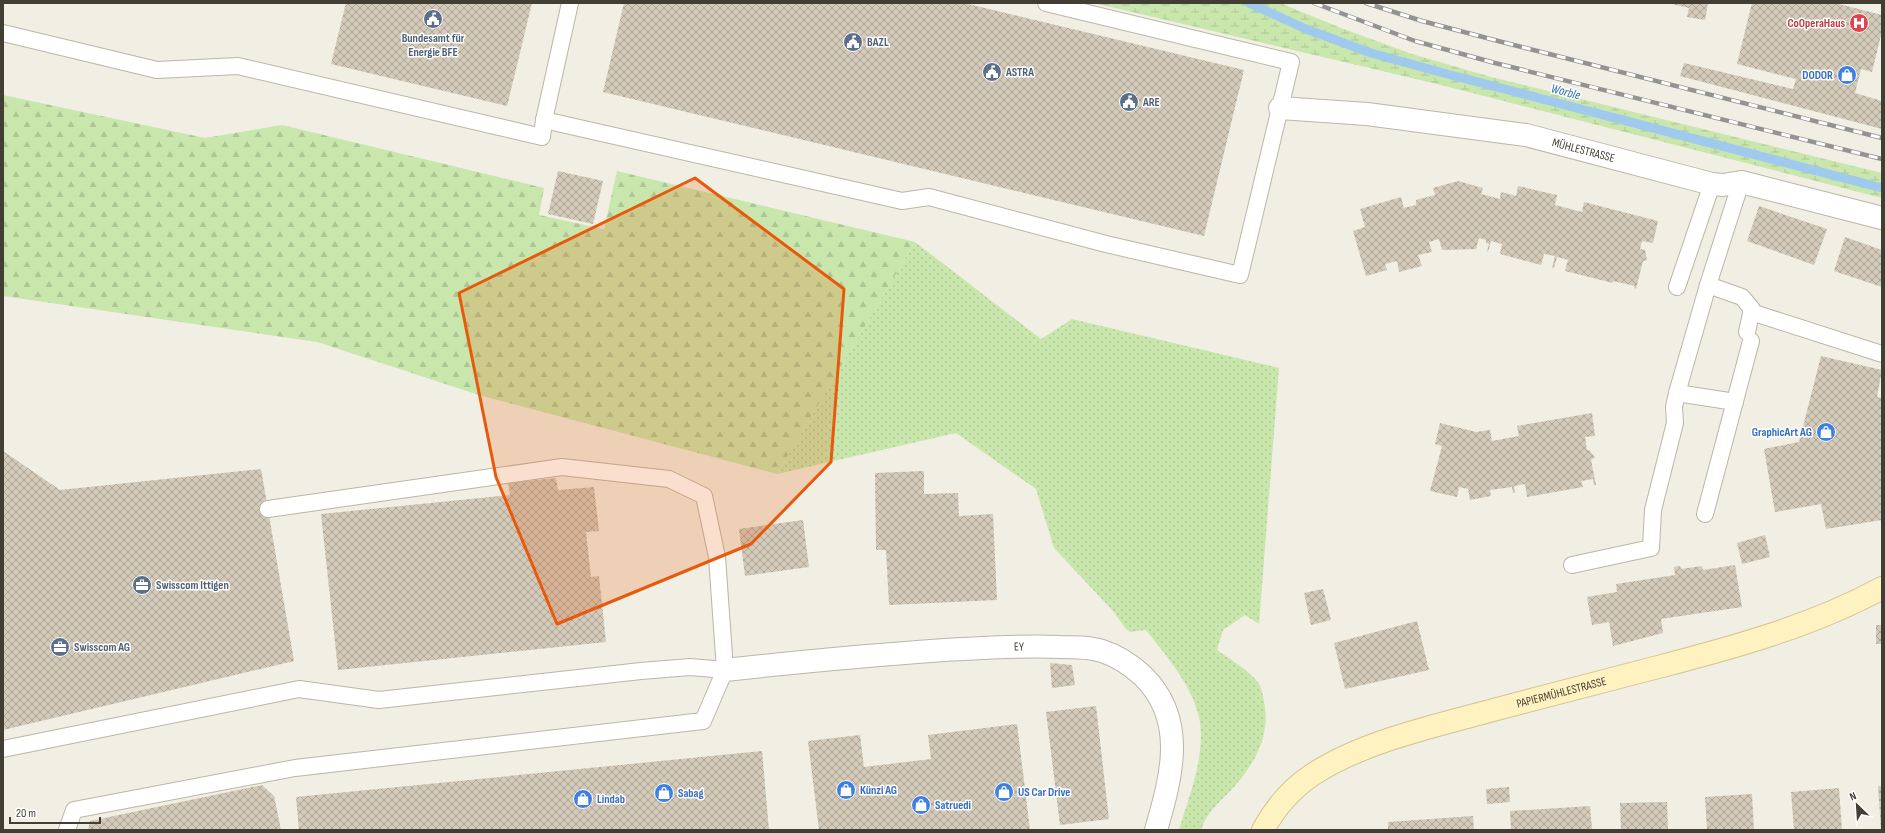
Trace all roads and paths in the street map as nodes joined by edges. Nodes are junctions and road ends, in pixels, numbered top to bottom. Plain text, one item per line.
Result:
1 (570, 3) edge
2 (1046, 3) edge
3 (3, 33) edge
4 (1280, 108) junction
5 (544, 120) junction
6 (1741, 182) junction
7 (1712, 184) junction
8 (1882, 218) edge
9 (1708, 285) junction
10 (1676, 287) dead end
11 (1751, 312) junction
12 (1882, 354) edge
13 (1677, 393) junction
14 (1735, 402) junction
15 (268, 509) dead end
16 (1705, 514) dead end
17 (1572, 565) dead end
18 (1882, 588) edge
19 (725, 670) junction
20 (3, 749) edge
21 (68, 830) edge
22 (1156, 830) edge
23 (1263, 830) edge

1 - 5 lane
2 - 4 lane
3 - 5 lane
4 - 5 lane
4 - 7 street, MÜHLESTRASSE
6 - 7 street, MÜHLESTRASSE
6 - 8 street, MÜHLESTRASSE
6 - 9 lane
7 - 10 lane
9 - 11 lane
9 - 13 lane
11 - 12 lane
11 - 14 lane
13 - 14 lane
13 - 17 lane
14 - 16 lane
15 - 19 lane
18 - 23 main road, PAPIERMÜHLESTRASSE
19 - 20 lane
19 - 21 lane
19 - 22 street, EY

